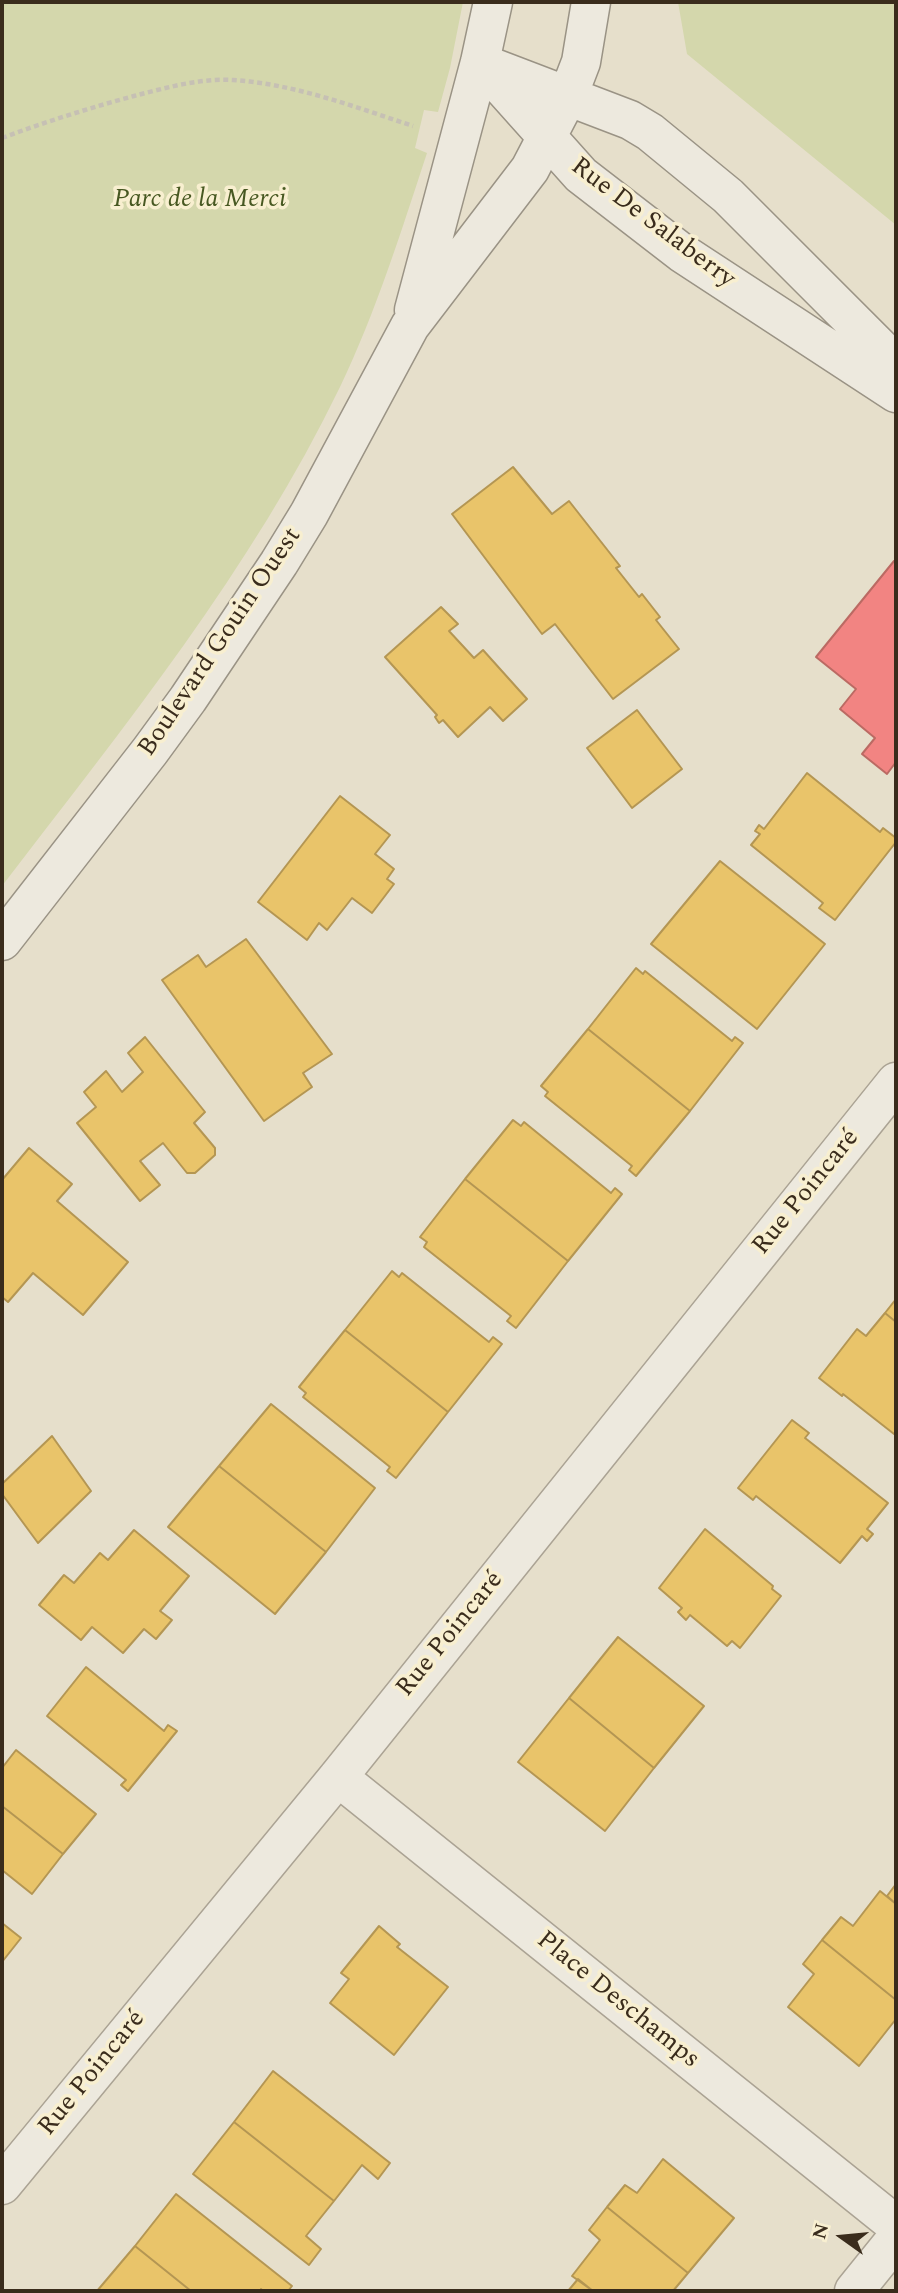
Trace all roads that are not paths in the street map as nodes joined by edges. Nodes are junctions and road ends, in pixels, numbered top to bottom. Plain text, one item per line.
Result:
1 (493, 2) edge
2 (591, 2) edge
3 (480, 62) junction
4 (568, 96) junction
5 (547, 138) junction
6 (410, 326) junction
7 (896, 364) edge
8 (896, 393) edge
9 (2, 942) edge
10 (896, 1082) edge
11 (338, 1777) junction
12 (2, 2185) edge
13 (896, 2225) edge
14 (896, 2239) edge
15 (855, 2291) edge

1 - 3 street, Boulevard Gouin Ouest
2 - 4 street, Boulevard Gouin Ouest
3 - 4 street
3 - 5 street, Rue De Salaberry
3 - 6 street, Boulevard Gouin Ouest
4 - 5 street, Boulevard Gouin Ouest
4 - 7 street
5 - 6 street, Boulevard Gouin Ouest
5 - 8 street, Rue De Salaberry
6 - 9 street, Boulevard Gouin Ouest
10 - 11 street, Rue Poincaré
11 - 12 street, Rue Poincaré
11 - 13 street, Place Deschamps
14 - 15 street

